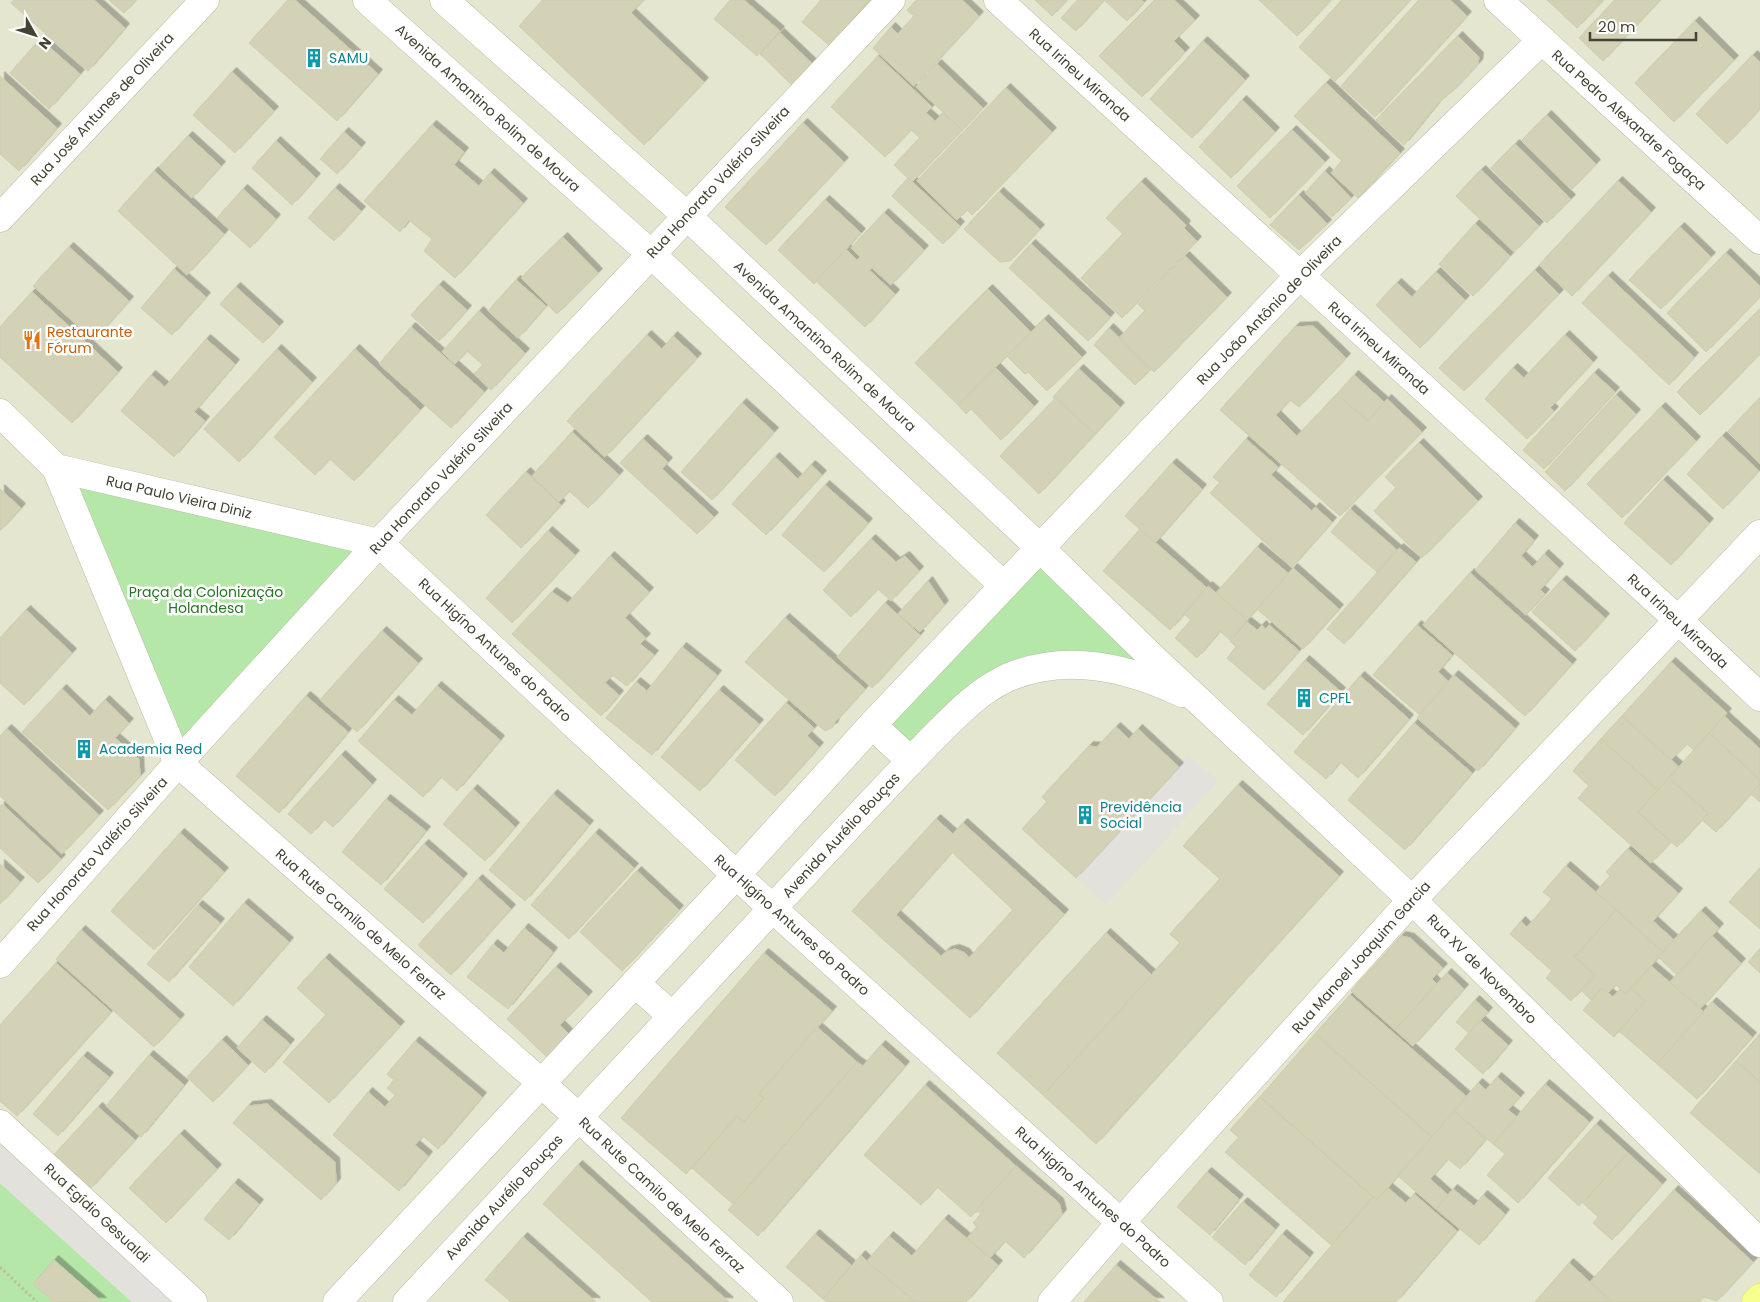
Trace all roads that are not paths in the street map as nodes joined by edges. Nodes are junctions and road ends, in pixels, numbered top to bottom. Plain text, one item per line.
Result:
1 (205, 0) edge
2 (367, 0) edge
3 (444, 0) edge
4 (891, 0) edge
5 (998, 0) edge
6 (1498, 0) edge
7 (1542, 40) junction
8 (687, 216) junction
9 (0, 218) edge
10 (1760, 240) edge
11 (651, 254) junction
12 (1299, 276) junction
13 (0, 414) edge
14 (56, 468) junction
15 (1760, 534) edge
16 (379, 544) junction
17 (1040, 548) junction
18 (1004, 586) junction
19 (1678, 620) junction
20 (1760, 697) edge
21 (1198, 700) junction
22 (872, 725) junction
23 (910, 761) junction
24 (178, 763) junction
25 (737, 874) junction
26 (1412, 900) junction
27 (772, 908) junction
28 (0, 964) edge
29 (635, 983) junction
30 (672, 1016) junction
31 (542, 1084) junction
32 (578, 1118) junction
33 (0, 1124) edge
34 (1121, 1223) junction
35 (1760, 1243) edge
36 (1760, 1298) edge
37 (193, 1302) edge
38 (337, 1302) edge
39 (407, 1302) edge
40 (779, 1302) edge
41 (1052, 1302) edge
42 (1209, 1302) edge
43 (1756, 1302) edge

1 - 9 street, Rua José Antunes de Oliveira
2 - 11 street, Avenida Amantino Rolim de Moura
3 - 8 street, Avenida Amantino Rolim de Moura
4 - 8 street, Rua Honorato Valério Silveira
5 - 12 street, Rua Irineu Miranda
6 - 7 street, Rua Pedro Alexandre Fogaça
7 - 10 street, Rua Pedro Alexandre Fogaça
7 - 12 street, Rua João Antônio de Oliveira
8 - 11 street, Rua Honorato Valério Silveira
8 - 17 street, Avenida Amantino Rolim de Moura
11 - 16 street, Rua Honorato Valério Silveira
11 - 18 street, Avenida Amantino Rolim de Moura
12 - 17 street, Rua João Antônio de Oliveira
12 - 19 street, Rua Irineu Miranda
13 - 14 street
14 - 16 street, Rua Paulo Vieira Diniz
14 - 24 street, Rua Rute Camilo de Melo Ferraz
15 - 19 street, Rua Manoel Joaquim Garcia
16 - 24 street, Rua Honorato Valério Silveira
16 - 25 street, Rua Higíno Antunes do Padro
17 - 18 street, Rua João Antônio de Oliveira
17 - 21 street, Avenida Amantino Rolim de Moura
18 - 22 street
19 - 20 street, Rua Irineu Miranda
19 - 26 street, Rua Manoel Joaquim Garcia
21 - 23 street, Avenida Aurélio Bouças
21 - 26 street, Rua XV de Novembro
22 - 23 street
22 - 25 street
23 - 27 street, Avenida Aurélio Bouças
24 - 28 street, Rua Honorato Valério Silveira
24 - 31 street, Rua Rute Camilo de Melo Ferraz
25 - 27 street, Rua Higíno Antunes do Padro
25 - 29 street
26 - 34 street, Rua Manoel Joaquim Garcia
26 - 35 street, Rua XV de Novembro
27 - 30 street, Avenida Aurélio Bouças
27 - 34 street, Rua Higíno Antunes do Padro
29 - 30 street
29 - 31 street
30 - 32 street, Avenida Aurélio Bouças
31 - 32 street, Rua Rute Camilo de Melo Ferraz
31 - 38 street
32 - 39 street, Avenida Aurélio Bouças
32 - 40 street, Rua Rute Camilo de Melo Ferraz
33 - 37 street, Rua Egídio Gesualdi
34 - 41 street, Rua Manoel Joaquim Garcia
34 - 42 street, Rua Higíno Antunes do Padro
36 - 43 main road

